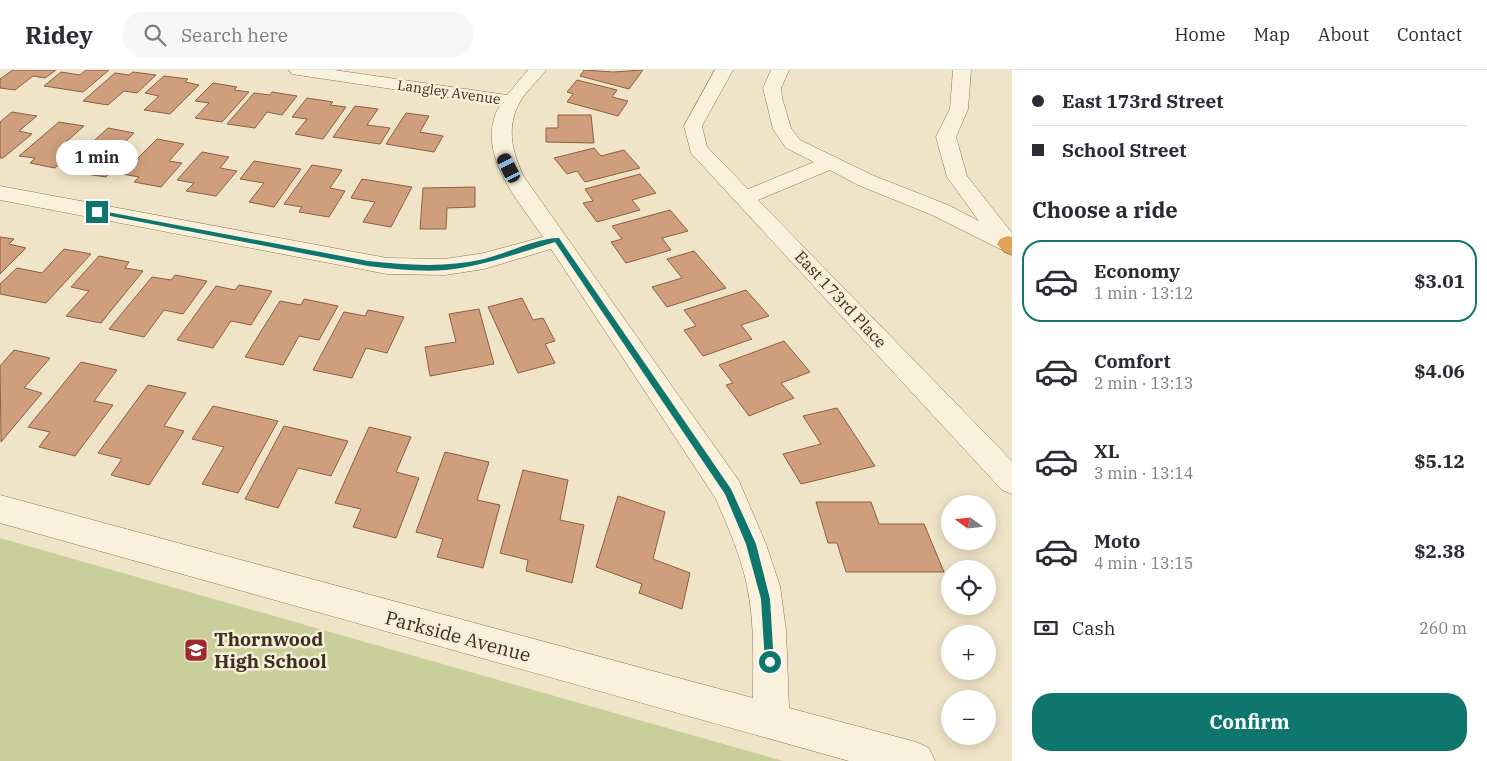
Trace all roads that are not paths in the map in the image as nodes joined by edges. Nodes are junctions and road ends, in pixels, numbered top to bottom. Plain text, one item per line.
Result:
1 (298, 70) edge
2 (537, 70) edge
3 (724, 70) edge
4 (780, 70) edge
5 (962, 70) edge
6 (511, 101) junction
7 (830, 163) junction
8 (0, 193) edge
9 (744, 198) junction
10 (557, 240) junction
11 (1010, 246) edge
12 (1012, 481) edge
13 (0, 509) edge
14 (771, 722) junction
15 (916, 761) edge

1 - 6 street, Langley Avenue
2 - 6 street
3 - 9 street, East 173rd Place
4 - 7 street
5 - 11 street
6 - 10 street
7 - 9 street
7 - 11 street
8 - 10 street
9 - 12 street, East 173rd Place
10 - 14 street
13 - 14 street, Parkside Avenue
14 - 15 street, Parkside Avenue

